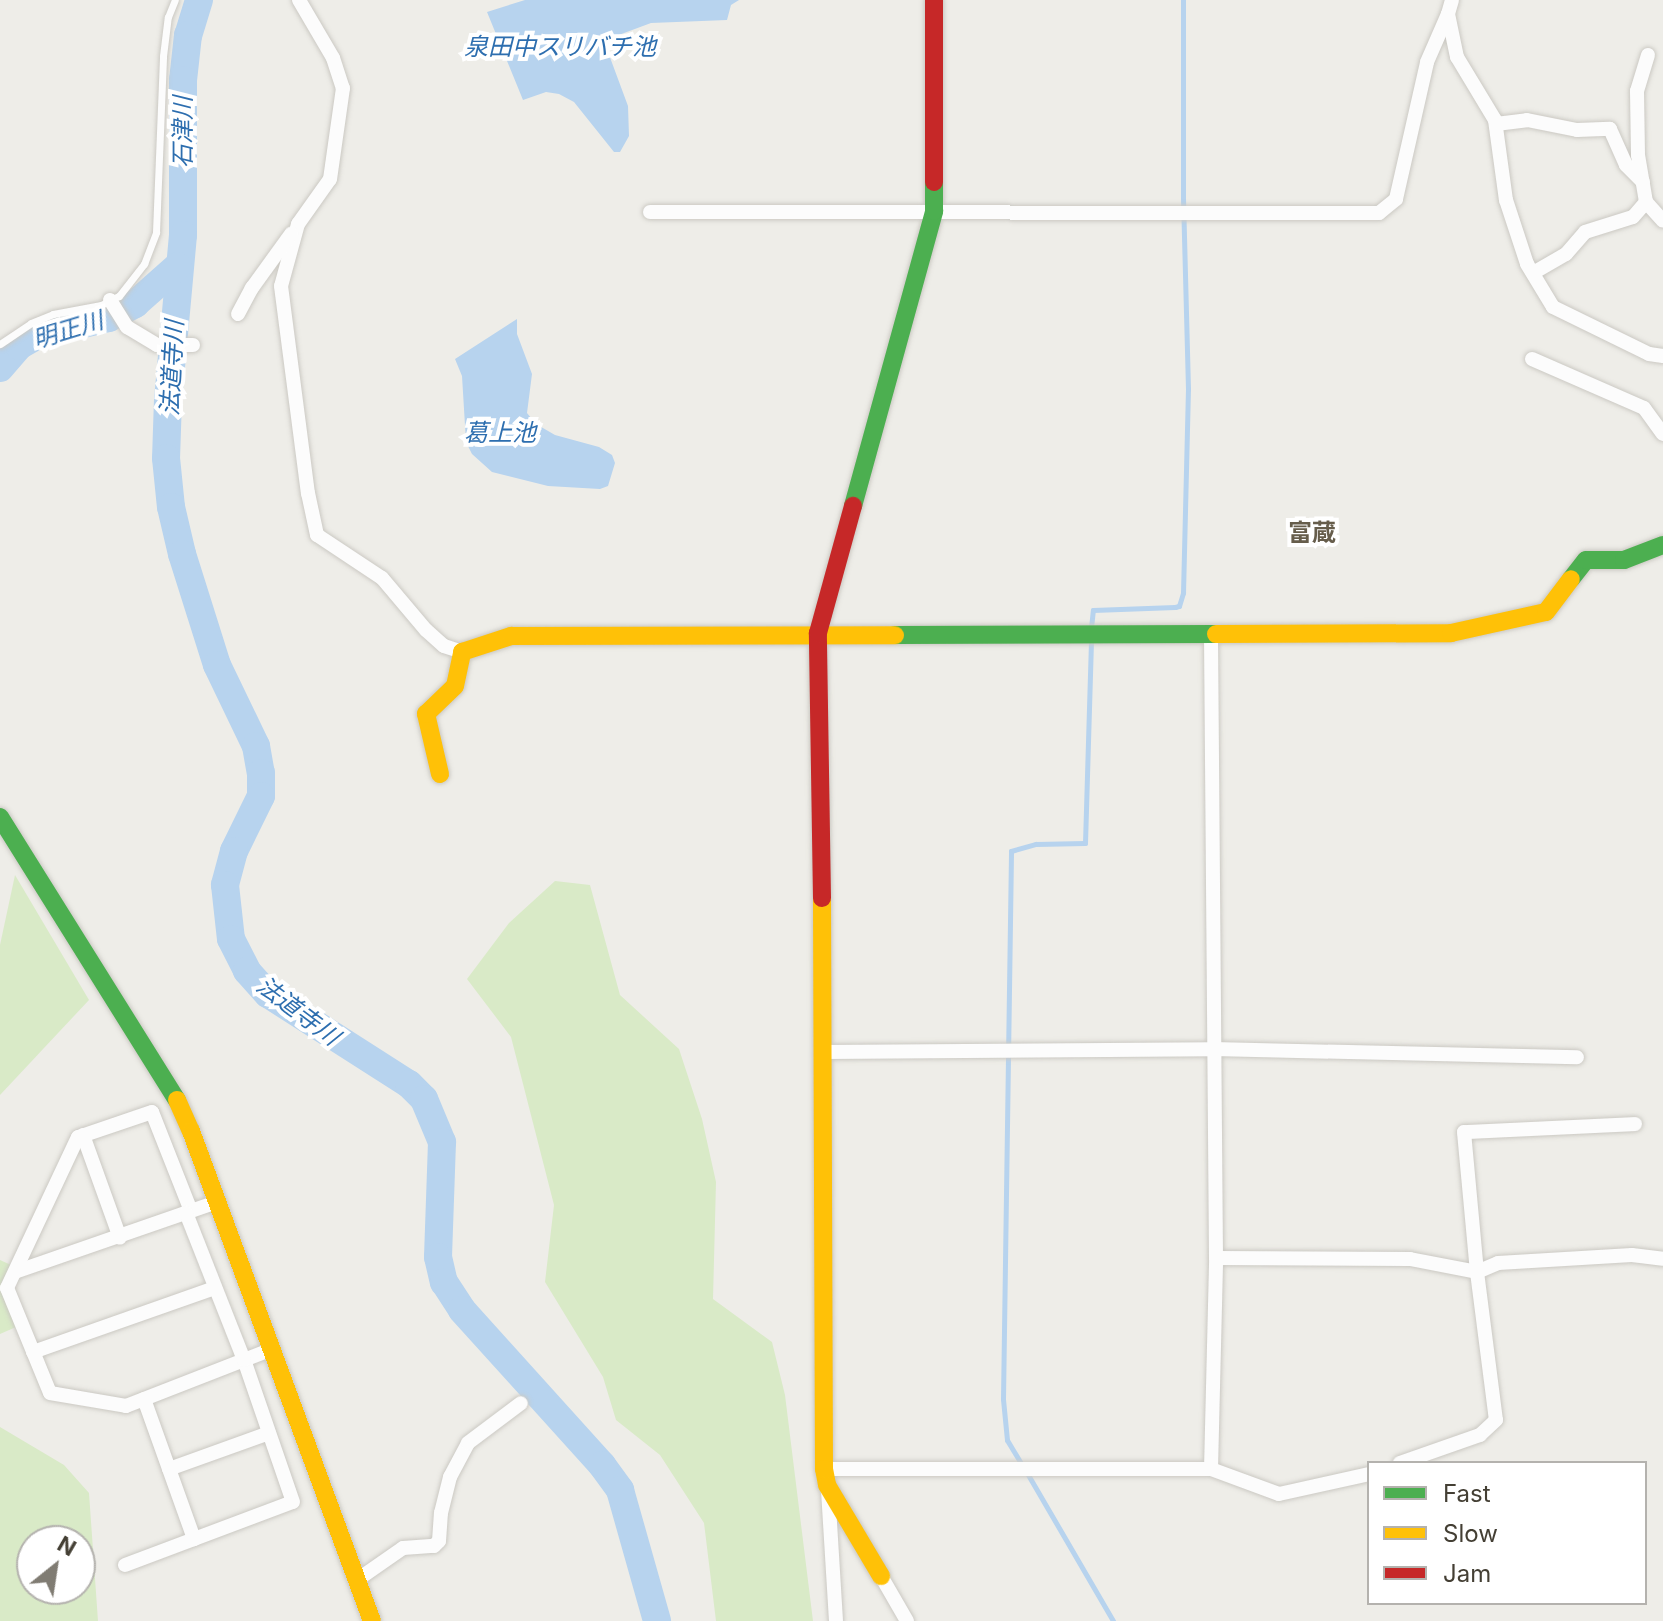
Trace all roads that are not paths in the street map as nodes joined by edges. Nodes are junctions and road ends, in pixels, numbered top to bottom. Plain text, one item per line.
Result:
1 (175, 0) edge
2 (299, 0) edge
3 (934, 0) edge
4 (1450, 7) edge
5 (1648, 55) dead end
6 (1496, 124) junction
7 (1643, 182) junction
8 (1646, 202) junction
9 (934, 211) junction
10 (650, 212) dead end
11 (1663, 221) edge
12 (298, 224) junction
13 (1533, 273) junction
14 (110, 300) junction
15 (238, 314) dead end
16 (0, 344) edge
17 (193, 345) dead end
18 (1663, 356) edge
19 (1532, 359) dead end
20 (1663, 434) edge
21 (1663, 545) edge
22 (1211, 632) junction
23 (818, 633) junction
24 (462, 652) junction
25 (440, 774) dead end
26 (0, 817) edge
27 (1213, 1049) junction
28 (825, 1052) junction
29 (1577, 1057) dead end
30 (1635, 1124) dead end
31 (83, 1135) junction
32 (217, 1202) junction
33 (188, 1212) junction
34 (120, 1238) junction
35 (1216, 1258) junction
36 (1663, 1259) edge
37 (15, 1272) junction
38 (1477, 1272) junction
39 (215, 1288) junction
40 (272, 1349) junction
41 (33, 1352) junction
42 (244, 1360) junction
43 (144, 1399) junction
44 (521, 1403) dead end
45 (269, 1433) junction
46 (1406, 1461) edge
47 (169, 1469) junction
48 (1211, 1469) junction
49 (1367, 1474) edge
50 (826, 1477) junction
51 (194, 1539) junction
52 (125, 1565) dead end
53 (881, 1576) joint
54 (357, 1580) junction
55 (372, 1621) edge
56 (836, 1621) edge
57 (907, 1621) edge

1 - 14 lane
2 - 12 street
3 - 9 street
4 - 6 street
4 - 9 street
5 - 7 street
6 - 7 street
6 - 13 street
7 - 8 street
8 - 11 street
8 - 13 street
9 - 10 street
9 - 23 street
12 - 15 street
12 - 24 street
13 - 18 street
14 - 16 lane
14 - 17 street
19 - 20 street
21 - 22 street
22 - 23 street
22 - 27 street
23 - 24 street
23 - 28 street
24 - 25 street
26 - 32 street
27 - 28 street
27 - 29 street
27 - 35 street
28 - 50 street
30 - 38 street
31 - 33 street
31 - 34 street
31 - 37 street
32 - 33 street
32 - 40 street
33 - 34 street
33 - 39 street
34 - 37 street
35 - 38 street
35 - 48 street
36 - 38 street
37 - 41 street
38 - 46 street
39 - 41 street
39 - 42 street
40 - 42 street
40 - 54 street
41 - 43 street
42 - 43 street
42 - 45 street
43 - 47 street
44 - 54 street
45 - 47 street
45 - 51 street
47 - 51 street
48 - 49 street
48 - 50 street
50 - 53 street
50 - 56 street
51 - 52 street
53 - 57 street
54 - 55 street

